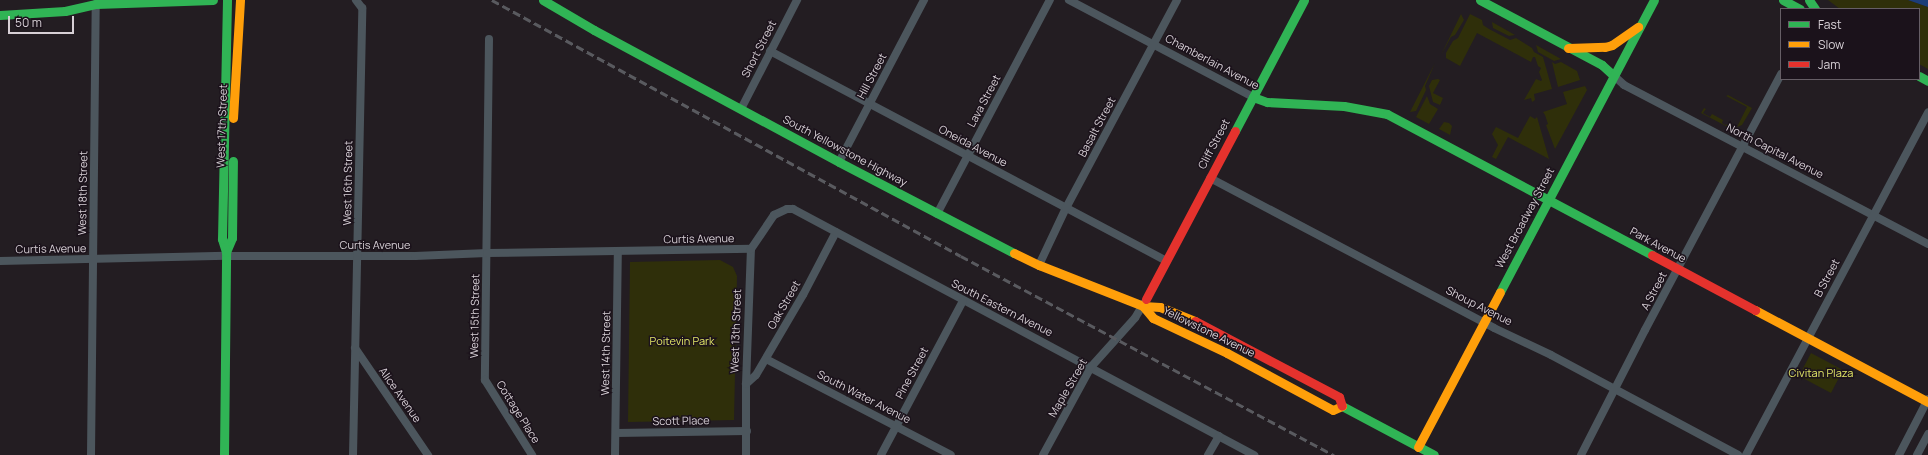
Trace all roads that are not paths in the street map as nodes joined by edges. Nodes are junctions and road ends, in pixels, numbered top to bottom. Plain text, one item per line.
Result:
1 (213, 0) edge
2 (227, 0) edge
3 (240, 0) edge
4 (356, 0) edge
5 (544, 0) edge
6 (797, 0) edge
7 (924, 0) edge
8 (1050, 0) edge
9 (1069, 0) edge
10 (1177, 0) edge
11 (1304, 0) edge
12 (1480, 0) edge
13 (1654, 0) edge
14 (1783, 0) edge
15 (96, 4) junction
16 (1798, 8) edge
17 (0, 15) edge
18 (1641, 24) junction
19 (489, 39) dead end
20 (1153, 45) junction
21 (1568, 48) junction
22 (770, 51) junction
23 (236, 73) junction
24 (1613, 75) junction
25 (1780, 76) edge
26 (1253, 97) junction
27 (870, 103) junction
28 (741, 109) junction
29 (1378, 111) joint
30 (1928, 112) edge
31 (1742, 147) junction
32 (968, 155) junction
33 (839, 162) junction
34 (1210, 178) junction
35 (1548, 200) junction
36 (1066, 208) junction
37 (937, 214) junction
38 (1873, 215) junction
39 (836, 232) junction
40 (1928, 244) edge
41 (751, 249) junction
42 (618, 251) junction
43 (487, 253) junction
44 (226, 254) junction
45 (358, 256) junction
46 (93, 260) junction
47 (0, 261) edge
48 (1166, 261) junction
49 (1038, 265) junction
50 (1678, 269) junction
51 (963, 301) junction
52 (1145, 302) junction
53 (1483, 322) junction
54 (1808, 338) junction
55 (355, 348) junction
56 (766, 359) junction
57 (1091, 367) junction
58 (485, 380) joint
59 (746, 384) junction
60 (1615, 390) junction
61 (1928, 401) edge
62 (1342, 406) junction
63 (897, 425) junction
64 (747, 431) junction
65 (616, 433) junction
66 (1928, 434) edge
67 (1218, 436) junction
68 (1416, 451) edge
69 (91, 455) edge
70 (224, 455) edge
71 (353, 455) edge
72 (428, 455) edge
73 (532, 455) edge
74 (615, 455) edge
75 (746, 455) edge
76 (881, 455) edge
77 (951, 455) edge
78 (1044, 455) edge
79 (1208, 455) edge
80 (1254, 455) edge
81 (1434, 455) edge
82 (1581, 455) edge
83 (1738, 455) edge
84 (1746, 455) edge
85 (1898, 455) edge
86 (1917, 455) edge

1 - 15 main road
2 - 23 main road
2 - 44 main road, West 17th Street
3 - 23 main road, West 17th Street
4 - 45 street, West 16th Street
5 - 28 main road, South Yellowstone Highway
6 - 22 street, Short Street
7 - 27 street, Hill Street
8 - 32 street, Lava Street
9 - 20 street, Chamberlain Avenue
10 - 20 street, Basalt Street
11 - 26 main road, Cliff Street
12 - 21 main road
13 - 18 main road, West Broadway Street
14 - 16 main road
15 - 17 main road
15 - 46 street, West 18th Street
18 - 21 main road
18 - 24 main road, West Broadway Street
19 - 43 street, West 15th Street
20 - 26 street, Chamberlain Avenue
20 - 36 street, Basalt Street
21 - 24 main road
22 - 27 street, Oneida Avenue
22 - 28 street, Short Street
23 - 44 main road, West 17th Street
24 - 31 street, North Capital Avenue
24 - 35 main road, West Broadway Street
25 - 31 street, A Street
26 - 29 main road, Chamberlain Avenue
26 - 34 main road, Cliff Street
27 - 32 street, Oneida Avenue
27 - 33 street, Hill Street
28 - 33 main road, South Yellowstone Highway
29 - 35 main road, Park Avenue
30 - 38 street, B Street
31 - 38 street, North Capital Avenue
31 - 50 street, A Street
32 - 36 street, Oneida Avenue
32 - 37 street, Lava Street
33 - 37 main road, South Yellowstone Highway
34 - 48 main road, Cliff Street
34 - 53 street, Shoup Avenue
35 - 50 main road, Park Avenue
35 - 53 main road, West Broadway Street
36 - 48 street, Oneida Avenue
36 - 49 street, Basalt Street
37 - 49 main road, South Yellowstone Highway
38 - 40 street, North Capital Avenue
38 - 54 street, B Street
39 - 41 street, South Eastern Avenue
39 - 51 street, South Eastern Avenue
39 - 56 street, Oak Street
41 - 42 street, Curtis Avenue
41 - 59 street, West 13th Street
42 - 43 street, Curtis Avenue
42 - 65 street, West 14th Street
43 - 45 street, Curtis Avenue
43 - 58 street, West 15th Street
44 - 45 street, Curtis Avenue
44 - 46 street, Curtis Avenue
44 - 70 main road, West 17th Street
45 - 55 street, West 16th Street
46 - 47 street, Curtis Avenue
46 - 69 street, West 18th Street
48 - 52 main road, Cliff Street
49 - 52 main road, South Yellowstone Highway
50 - 54 main road, Park Avenue
50 - 60 street, A Street
51 - 57 street, South Eastern Avenue
51 - 63 street, Pine Street
52 - 57 street, Maple Street
52 - 62 main road, Yellowstone Avenue
52 - 62 main road, Yellowstone Avenue
53 - 60 street, Shoup Avenue
53 - 68 main road, West Broadway Street
54 - 61 main road, Park Avenue
54 - 84 street, B Street
55 - 71 street, West 16th Street
55 - 72 street, Alice Avenue
56 - 59 street, Oak Street
56 - 63 street, South Water Avenue
57 - 67 street, South Eastern Avenue
57 - 78 street, Maple Street
58 - 73 street, Cottage Place
59 - 64 street, West 13th Street
60 - 82 street, A Street
60 - 83 street, Shoup Avenue
61 - 85 street
62 - 68 main road, Yellowstone Avenue
63 - 76 street, Pine Street
63 - 77 street, South Water Avenue
64 - 65 street, Scott Place
64 - 75 street, West 13th Street
65 - 74 street, West 14th Street
66 - 86 street
67 - 79 street
67 - 80 street, South Eastern Avenue
68 - 81 main road, Yellowstone Avenue

